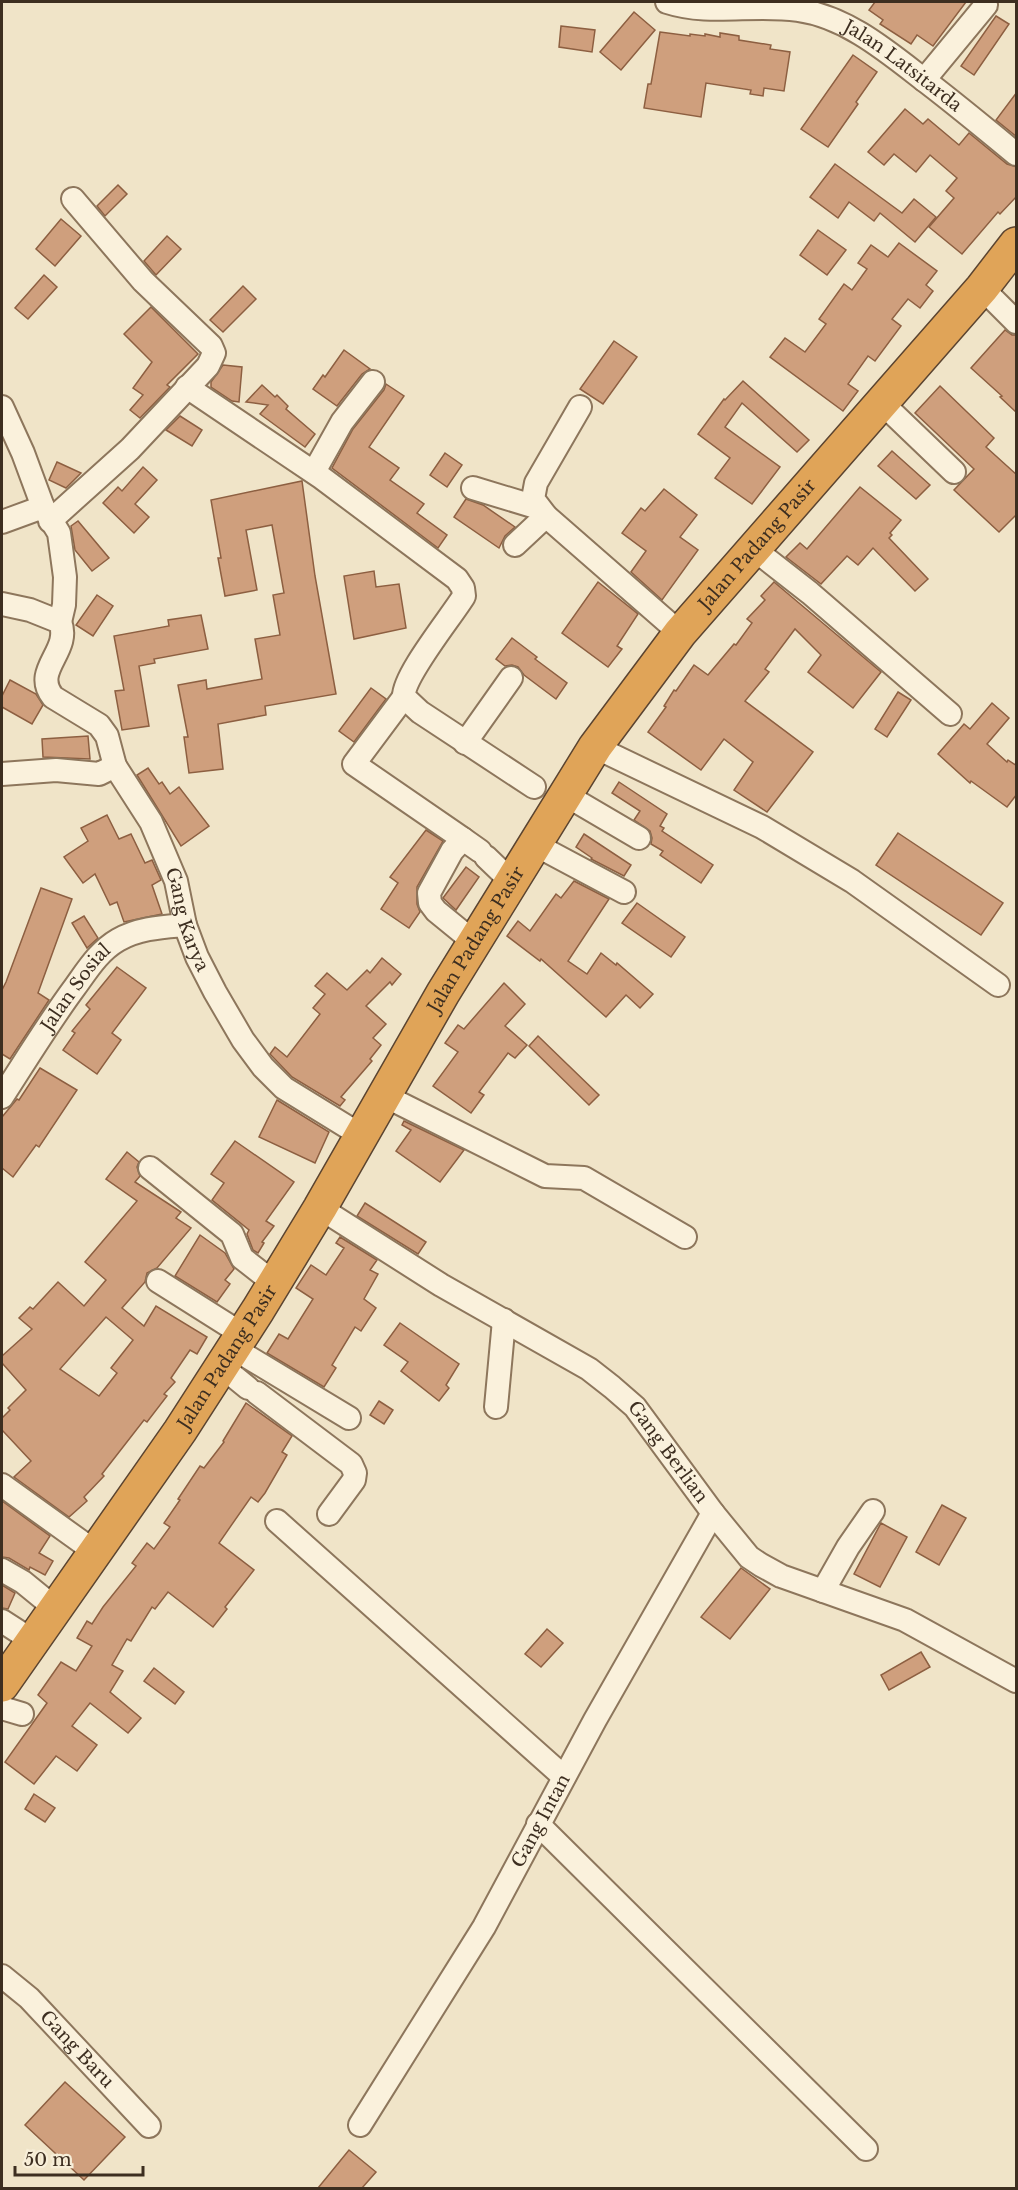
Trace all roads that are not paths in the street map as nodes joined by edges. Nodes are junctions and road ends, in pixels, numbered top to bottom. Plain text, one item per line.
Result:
1 (667, 2) edge
2 (703, 5) edge
3 (986, 5) dead end
4 (800, 6) edge
5 (924, 80) junction
6 (1017, 154) edge
7 (73, 199) dead end
8 (1017, 244) edge
9 (982, 288) junction
10 (1017, 322) edge
11 (373, 382) dead end
12 (187, 387) junction
13 (882, 403) junction
14 (580, 407) dead end
15 (2, 408) edge
16 (314, 472) junction
17 (954, 472) dead end
18 (473, 488) dead end
19 (542, 512) junction
20 (47, 514) junction
21 (2, 522) edge
22 (515, 545) dead end
23 (755, 550) junction
24 (2, 604) edge
25 (60, 622) junction
26 (680, 633) junction
27 (511, 678) dead end
28 (404, 697) junction
29 (950, 714) dead end
30 (465, 743) junction
31 (595, 747) junction
32 (115, 766) junction
33 (2, 774) edge
34 (549, 795) junction
35 (639, 838) dead end
36 (534, 844) junction
37 (476, 849) junction
38 (511, 881) junction
39 (624, 892) dead end
40 (185, 925) junction
41 (474, 942) junction
42 (998, 985) dead end
43 (385, 1095) junction
44 (2, 1097) edge
45 (362, 1136) junction
46 (150, 1168) dead end
47 (320, 1208) junction
48 (685, 1237) dead end
49 (158, 1281) dead end
50 (274, 1283) junction
51 (504, 1320) junction
52 (232, 1350) junction
53 (496, 1407) dead end
54 (349, 1418) dead end
55 (2, 1469) edge
56 (2, 1485) edge
57 (22, 1500) junction
58 (873, 1511) dead end
59 (713, 1513) junction
60 (329, 1514) dead end
61 (277, 1521) dead end
62 (94, 1551) junction
63 (2, 1570) edge
64 (824, 1591) junction
65 (56, 1609) junction
66 (2, 1621) edge
67 (33, 1641) junction
68 (1017, 1681) edge
69 (2, 1685) edge
70 (564, 1777) junction
71 (538, 1824) junction
72 (2, 1976) edge
73 (360, 2125) dead end
74 (149, 2126) dead end
75 (866, 2149) dead end

1 - 2 street, Jalan Latsitarda
2 - 4 street, Jalan Latsitarda
3 - 5 street
4 - 5 street, Jalan Latsitarda
5 - 6 street, Jalan Latsitarda
7 - 12 street
8 - 9 highway, Jalan Padang Pasir
9 - 10 street
9 - 13 highway, Jalan Padang Pasir
11 - 16 street
12 - 16 street
12 - 20 street
13 - 17 street
13 - 23 highway, Jalan Padang Pasir
14 - 19 street
15 - 20 street, Gang Karya
16 - 28 street
18 - 19 street
19 - 22 street
19 - 26 street
20 - 21 street
20 - 25 street, Gang Karya
23 - 26 highway, Jalan Padang Pasir
23 - 29 street
24 - 25 street
25 - 32 street, Gang Karya
26 - 31 highway, Jalan Padang Pasir
27 - 30 street
28 - 30 street
28 - 37 street
30 - 34 street
31 - 34 highway, Jalan Padang Pasir
31 - 42 street
32 - 33 street
32 - 40 street, Gang Karya
34 - 35 street
34 - 36 highway, Jalan Padang Pasir
36 - 38 highway, Jalan Padang Pasir
36 - 39 street
37 - 38 street
37 - 41 street
38 - 41 highway, Jalan Padang Pasir
40 - 44 street, Jalan Sosial
40 - 45 street, Gang Karya
41 - 43 highway, Jalan Padang Pasir
43 - 45 highway, Jalan Padang Pasir
43 - 48 street
45 - 47 highway, Jalan Padang Pasir
46 - 50 street
47 - 50 highway, Jalan Padang Pasir
47 - 51 street, Gang Berlian
49 - 52 street
50 - 52 highway, Jalan Padang Pasir
51 - 53 street
51 - 59 street, Gang Berlian
52 - 54 street
52 - 60 street
52 - 62 highway, Jalan Padang Pasir
55 - 57 street
56 - 57 street
57 - 62 street
58 - 64 street
59 - 64 street, Gang Berlian
59 - 70 street, Gang Intan
61 - 70 street
62 - 65 highway, Jalan Padang Pasir
63 - 65 street
64 - 68 street, Gang Berlian
65 - 67 highway, Jalan Padang Pasir
66 - 67 street
67 - 69 highway, Jalan Padang Pasir
70 - 71 street, Gang Intan
71 - 73 street, Gang Intan
71 - 75 street
72 - 74 street, Gang Baru

